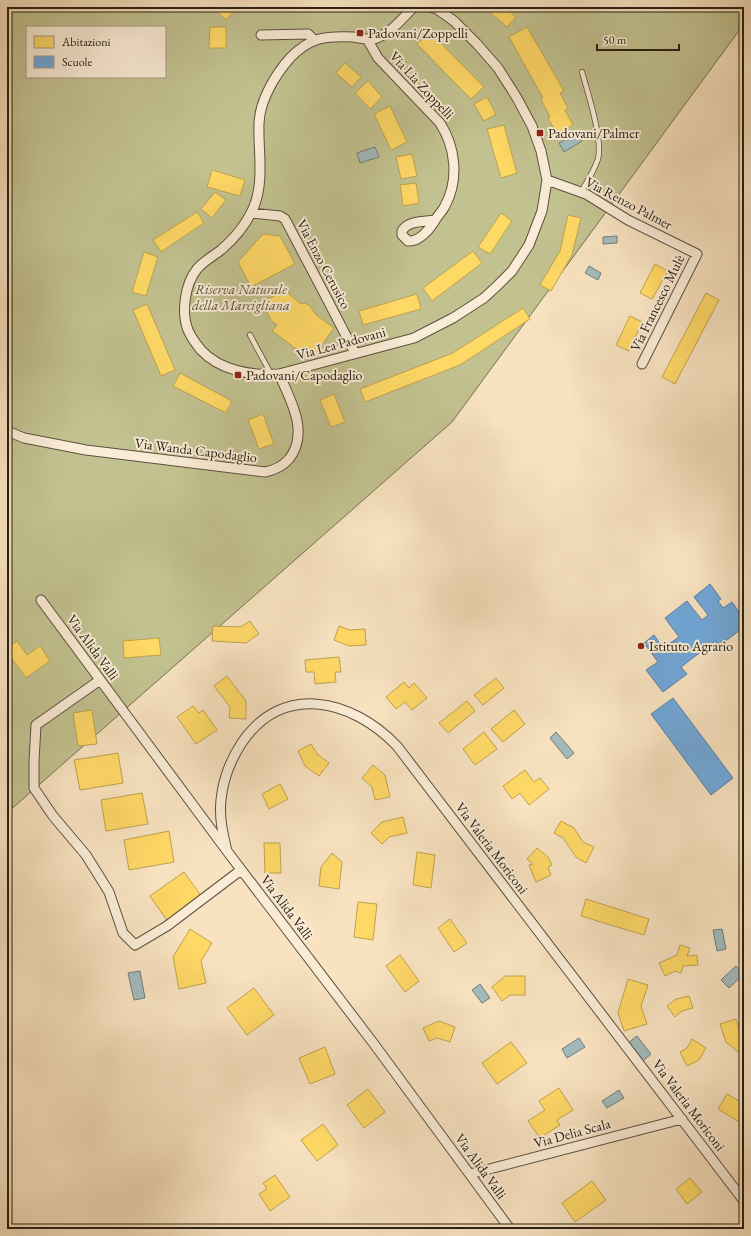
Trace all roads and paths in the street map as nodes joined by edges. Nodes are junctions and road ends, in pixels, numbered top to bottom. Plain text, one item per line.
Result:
1 (414, 7) edge
2 (430, 7) edge
3 (261, 35) dead end
4 (367, 39) junction
5 (314, 40) junction
6 (582, 72) dead end
7 (547, 180) junction
8 (581, 192) junction
9 (251, 213) junction
10 (435, 220) dead end
11 (696, 254) joint
12 (250, 335) dead end
13 (355, 353) junction
14 (642, 364) dead end
15 (275, 374) junction
16 (7, 431) edge
17 (41, 600) dead end
18 (100, 680) junction
19 (226, 851) junction
20 (241, 870) junction
21 (682, 1119) junction
22 (470, 1174) junction
23 (744, 1201) edge
24 (510, 1229) edge

1 - 4 street, Via Lea Padovani
2 - 7 street, Via Lea Padovani
3 - 5 street
4 - 5 street, Via Lea Padovani
4 - 10 street, Via Lia Zoppelli
5 - 9 street, Via Lea Padovani
6 - 8 lane
7 - 8 street, Via Renzo Palmer
7 - 13 street, Via Lea Padovani
8 - 11 street, Via Renzo Palmer
9 - 13 street, Via Enzo Cerusico
9 - 15 street, Via Lea Padovani
11 - 14 street, Via Francesco Mulè
12 - 15 lane
13 - 15 street, Via Lea Padovani
15 - 16 street, Via Wanda Capodaglio
17 - 18 street, Via Alida Valli
18 - 19 street, Via Alida Valli
18 - 20 street
19 - 20 street, Via Alida Valli
19 - 21 street, Via Valeria Moriconi
20 - 22 street, Via Alida Valli
21 - 22 street, Via Delia Scala
21 - 23 street, Via Valeria Moriconi
22 - 24 street, Via Alida Valli

